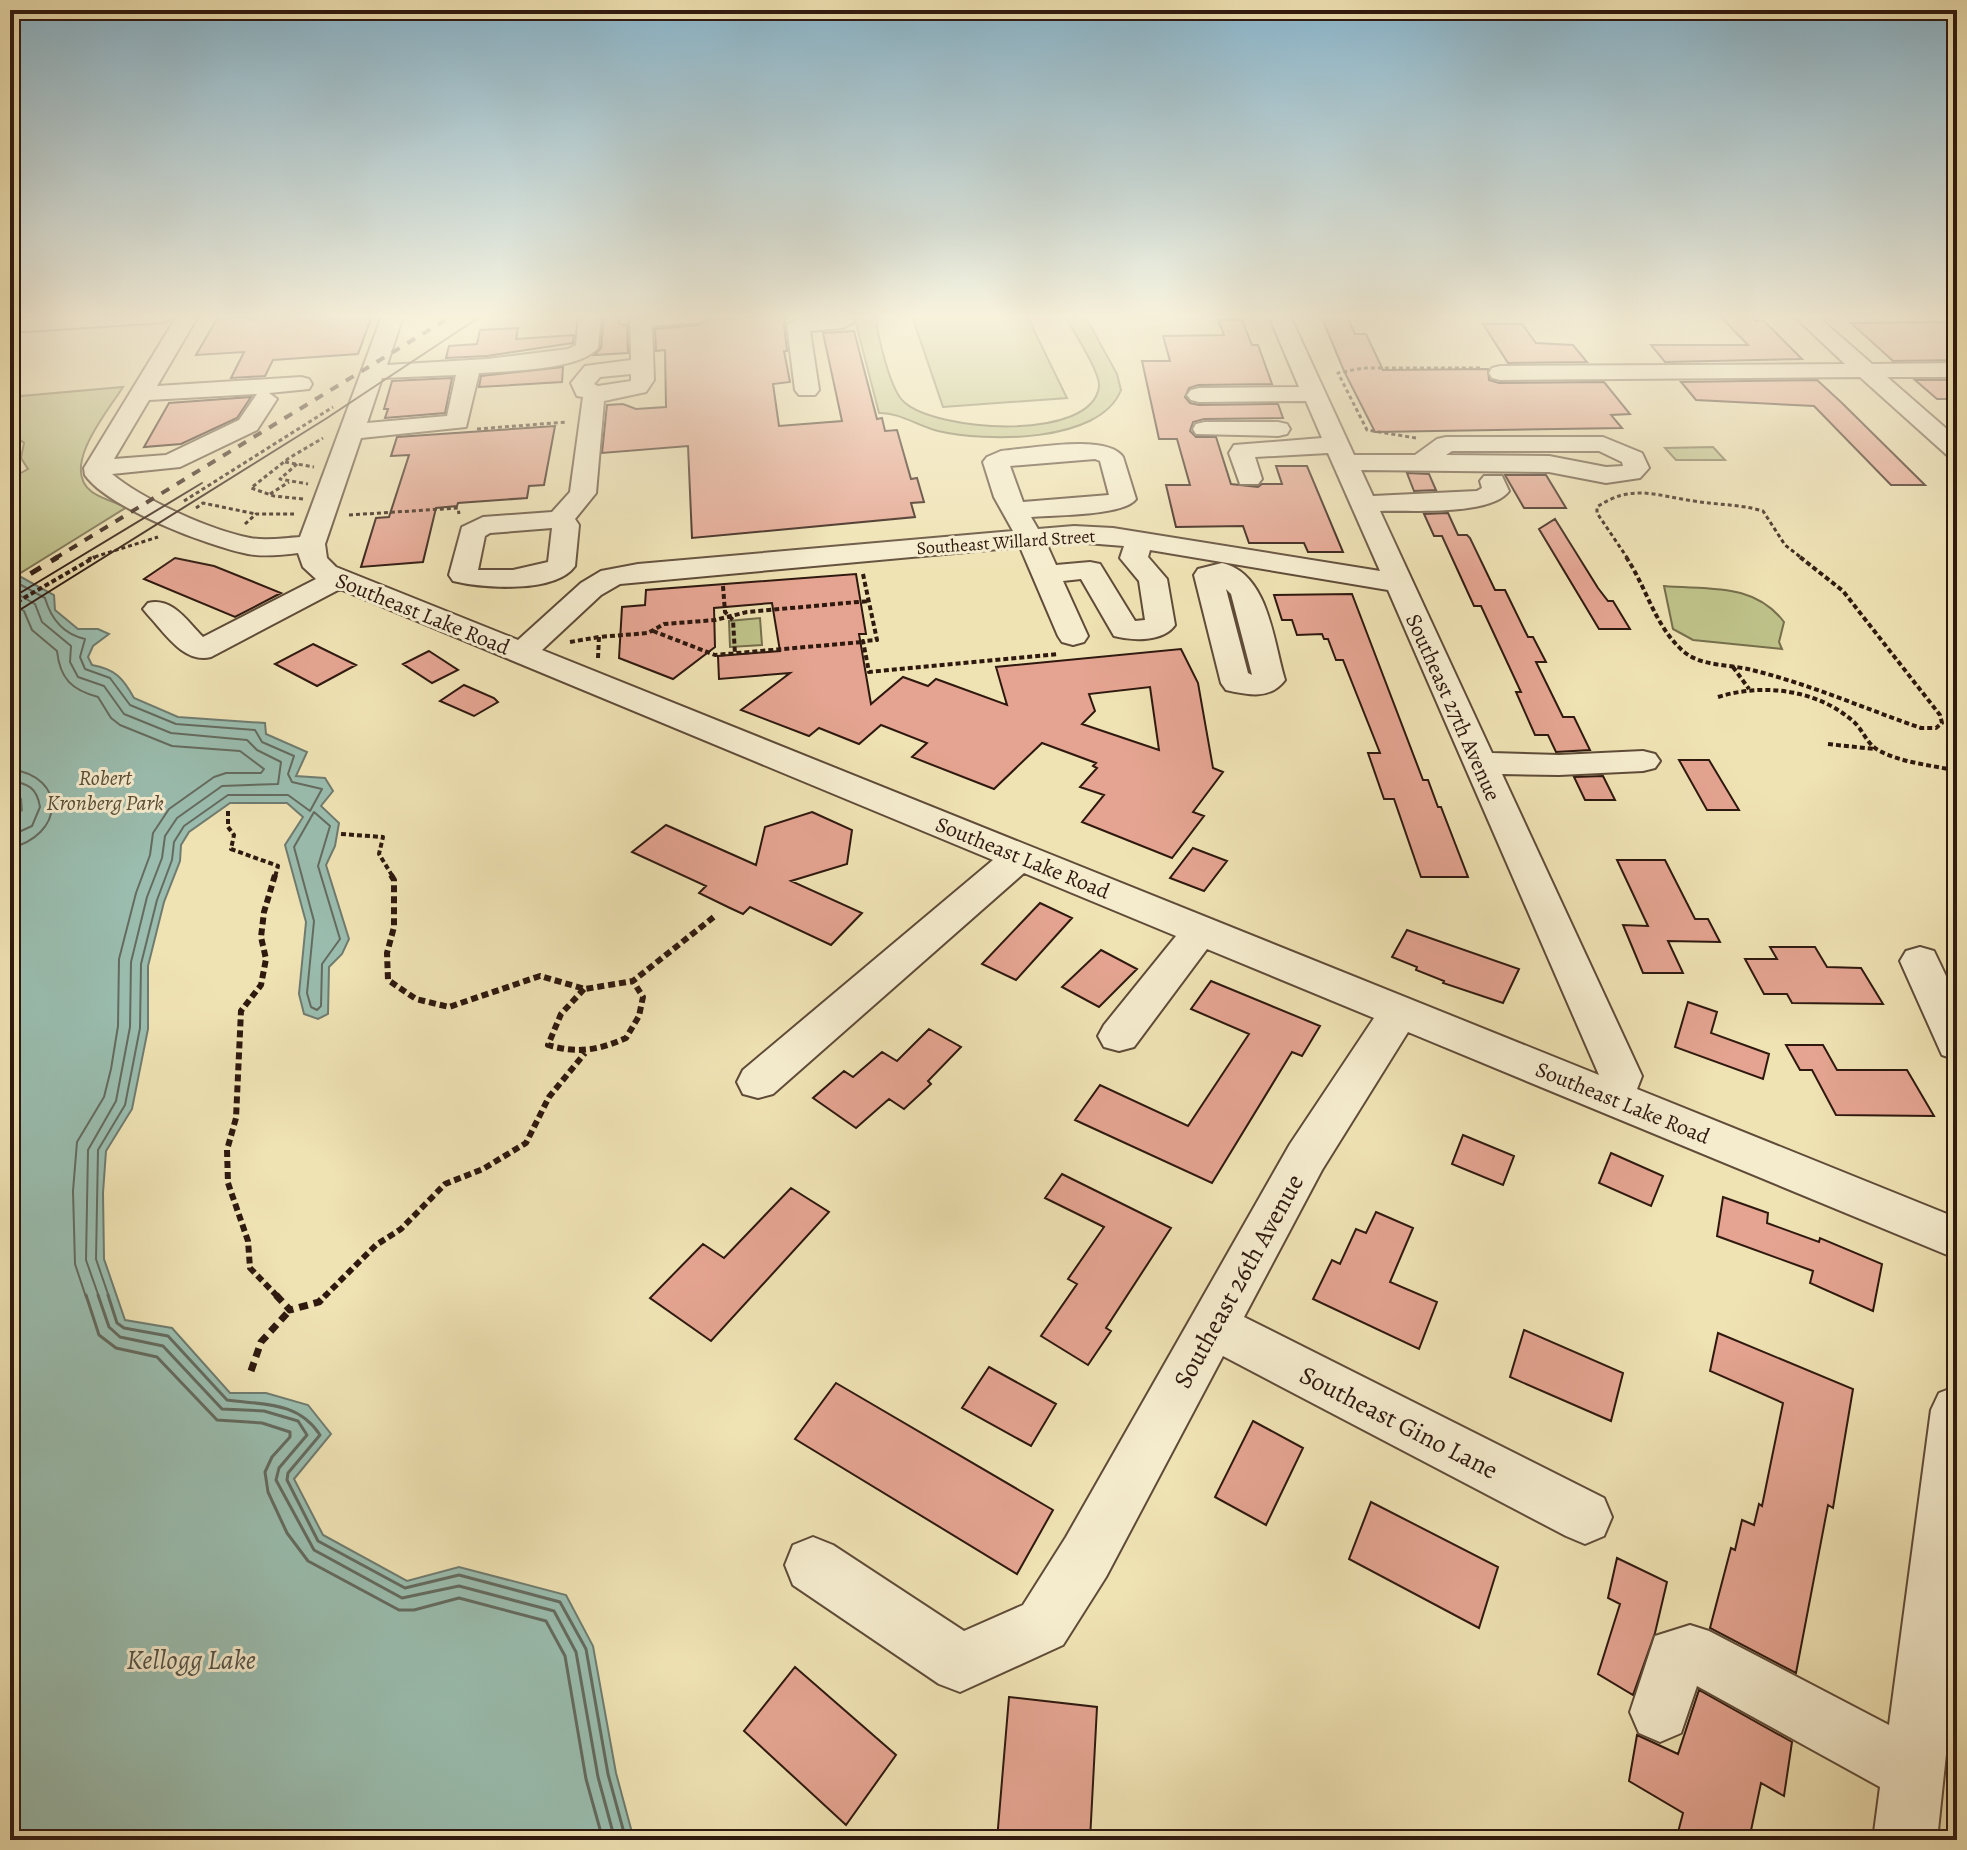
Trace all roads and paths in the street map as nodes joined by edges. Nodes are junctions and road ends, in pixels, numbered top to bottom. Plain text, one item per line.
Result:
1 (136, 402) edge
2 (263, 402) edge
3 (363, 402) edge
4 (462, 402) edge
5 (592, 402) edge
6 (1317, 402) edge
7 (1353, 402) edge
8 (1902, 402) edge
9 (333, 407) dead end
10 (557, 423) dead end
11 (481, 428) dead end
12 (1205, 429) dead end
13 (354, 431) junction
14 (327, 435) dead end
15 (1336, 445) junction
16 (1957, 451) edge
17 (1431, 454) junction
18 (104, 461) junction
19 (284, 462) junction
20 (297, 464) junction
21 (314, 467) dead end
22 (263, 476) junction
23 (280, 479) junction
24 (1249, 479) dead end
25 (290, 481) junction
26 (1493, 481) dead end
27 (309, 484) dead end
28 (270, 494) junction
29 (303, 499) dead end
30 (203, 503) dead end
31 (1363, 504) junction
32 (178, 505) dead end
33 (458, 508) dead end
34 (1017, 510) dead end
35 (256, 514) junction
36 (344, 516) dead end
37 (560, 519) junction
38 (250, 521) dead end
39 (167, 533) dead end
40 (302, 535) junction
41 (1030, 538) junction
42 (1139, 540) junction
43 (859, 553) junction
44 (723, 565) junction
45 (547, 574) junction
46 (1045, 574) junction
47 (338, 579) junction
48 (601, 583) junction
49 (1399, 583) junction
50 (869, 601) junction
51 (10, 606) edge
52 (158, 609) dead end
53 (729, 616) junction
54 (652, 630) junction
55 (599, 637) junction
56 (565, 642) dead end
57 (863, 642) junction
58 (1070, 645) joint
59 (521, 653) junction
60 (735, 654) junction
61 (873, 655) dead end
62 (866, 656) junction
63 (598, 659) dead end
64 (1733, 667) junction
65 (1749, 689) junction
66 (1718, 697) dead end
67 (1828, 744) dead end
68 (1875, 749) junction
69 (1643, 761) dead end
70 (1480, 763) junction
71 (1957, 771) edge
72 (228, 811) dead end
73 (341, 834) dead end
74 (1020, 856) junction
75 (715, 916) dead end
76 (1201, 930) junction
77 (1920, 961) dead end
78 (633, 981) junction
79 (585, 989) junction
80 (1400, 1012) junction
81 (1119, 1036) dead end
82 (1957, 1044) edge
83 (585, 1053) junction
84 (758, 1082) dead end
85 (1612, 1097) junction
86 (1957, 1239) edge
87 (290, 1310) junction
88 (1214, 1326) junction
89 (251, 1371) dead end
90 (1957, 1410) edge
91 (1585, 1517) dead end
92 (813, 1565) dead end
93 (1660, 1712) dead end
94 (1913, 1771) junction
95 (1905, 1840) edge

1 - 18 street
2 - 18 street
3 - 13 street
4 - 13 street
5 - 37 street
6 - 15 street, Southeast 27th Avenue
7 - 17 path
8 - 16 street
9 - 32 path
10 - 11 path
12 - 15 street
13 - 40 street
14 - 19 path
15 - 17 street
15 - 24 street
15 - 31 street, Southeast 27th Avenue
17 - 17 street
18 - 40 street
19 - 20 path
19 - 22 path
20 - 21 path
20 - 23 path
22 - 23 path
22 - 28 path
23 - 25 path
25 - 27 path
25 - 28 path
26 - 31 street
28 - 29 path
30 - 35 path
31 - 49 street, Southeast 27th Avenue
33 - 36 path
34 - 41 street
35 - 38 path
35 - 40 path
37 - 45 street
37 - 45 street
39 - 51 path
40 - 47 street, Southeast Lake Road
41 - 42 street, Southeast Willard Street
41 - 43 street, Southeast Willard Street
41 - 46 street
42 - 46 street
42 - 49 street, Southeast Willard Street
43 - 44 street, Southeast Willard Street
43 - 50 path
44 - 48 street, Southeast Willard Street
44 - 53 path
45 - 48 street
46 - 58 street
47 - 52 street
47 - 59 street, Southeast Lake Road
48 - 59 street
49 - 70 street, Southeast 27th Avenue
50 - 53 path
50 - 57 path
53 - 54 path
53 - 60 path
54 - 55 path
54 - 60 path
55 - 56 path
55 - 63 path
57 - 60 path
57 - 62 path
58 - 62 path
59 - 74 street, Southeast Lake Road
61 - 62 path
64 - 64 path
64 - 65 path
65 - 66 path
65 - 68 path
67 - 68 path
68 - 71 path
69 - 70 street
70 - 85 street, Southeast 27th Avenue
72 - 87 path
73 - 79 path
74 - 76 street, Southeast Lake Road
74 - 84 street
75 - 78 path
76 - 80 street, Southeast Lake Road
76 - 81 street
77 - 82 street
78 - 79 path
78 - 83 path
79 - 83 path
80 - 85 street, Southeast Lake Road
80 - 88 street, Southeast 26th Avenue
83 - 87 path
85 - 86 street, Southeast Lake Road
87 - 89 path
88 - 91 street, Southeast Gino Lane
88 - 92 street, Southeast 26th Avenue
90 - 94 street
93 - 94 street
94 - 95 street

